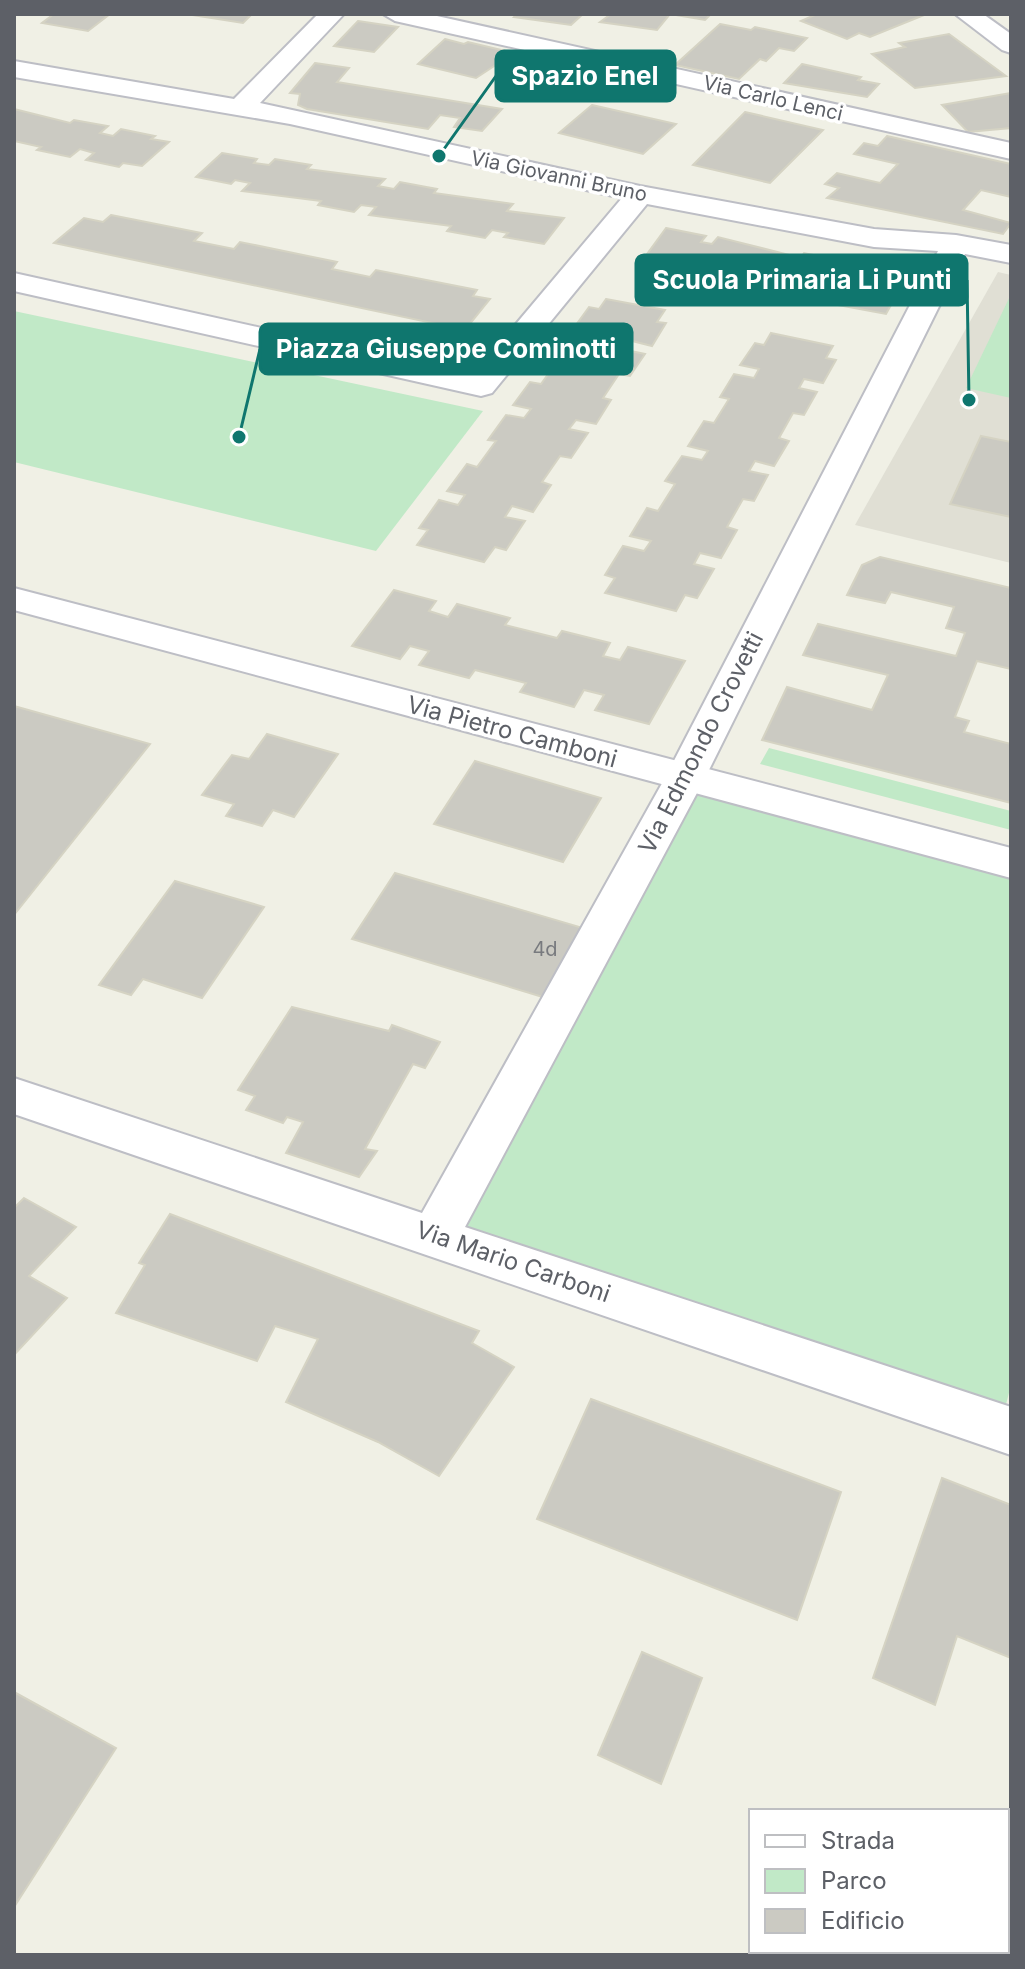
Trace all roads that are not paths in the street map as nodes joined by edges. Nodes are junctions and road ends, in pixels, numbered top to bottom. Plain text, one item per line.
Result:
1 (332, 14) edge
2 (395, 14) edge
3 (967, 14) edge
4 (1011, 45) edge
5 (14, 69) edge
6 (241, 107) junction
7 (1011, 151) edge
8 (640, 194) junction
9 (956, 244) junction
10 (1011, 254) edge
11 (14, 282) edge
12 (14, 599) edge
13 (685, 778) junction
14 (1011, 863) edge
15 (14, 1096) edge
16 (435, 1235) junction
17 (1011, 1431) edge

1 - 6 street
2 - 7 street, Via Carlo Lenci
3 - 4 street
5 - 6 street, Via Giovanni Bruno
6 - 8 street, Via Giovanni Bruno
8 - 9 street, Via Giovanni Bruno
8 - 11 street
9 - 10 street, Via Giovanni Bruno
9 - 13 street, Via Edmondo Crovetti
12 - 13 street, Via Pietro Camboni
13 - 14 street, Via Pietro Camboni
13 - 16 street, Via Edmondo Crovetti
15 - 16 street, Via Mario Carboni
16 - 17 street, Via Mario Carboni

